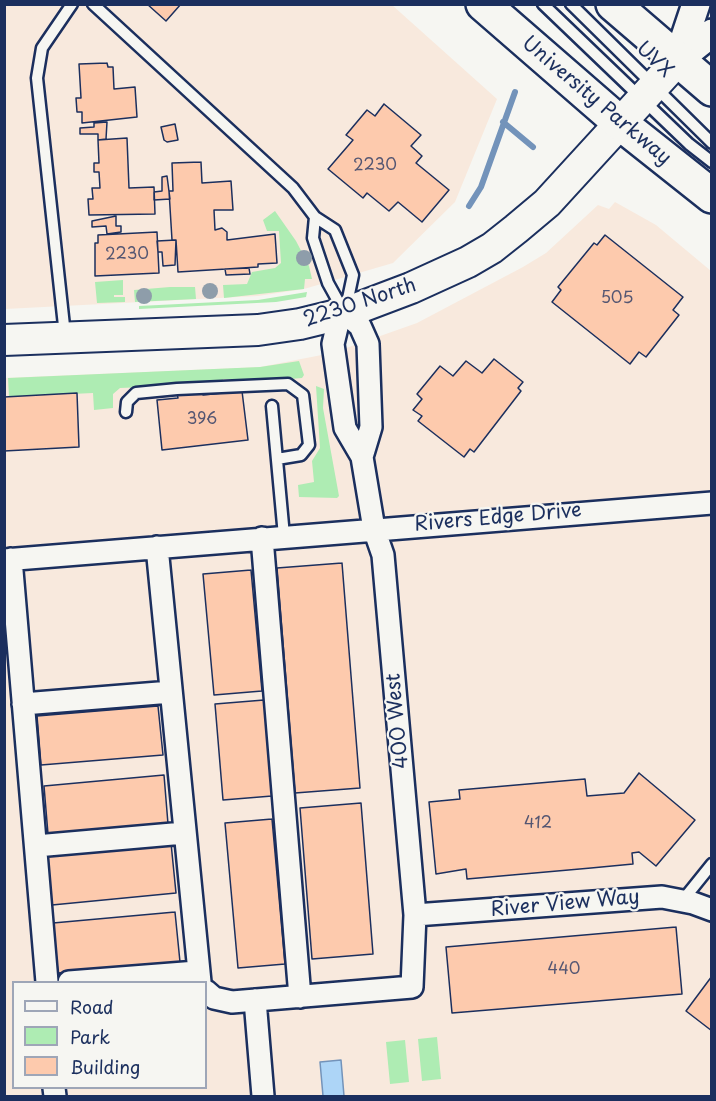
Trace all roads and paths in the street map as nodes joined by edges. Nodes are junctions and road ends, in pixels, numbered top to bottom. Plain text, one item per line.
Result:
1 (72, 4) edge
2 (93, 4) edge
3 (483, 4) edge
4 (543, 4) edge
5 (571, 4) edge
6 (613, 4) edge
7 (696, 4) edge
8 (711, 33) edge
9 (677, 61) junction
10 (711, 88) edge
11 (648, 90) junction
12 (620, 123) junction
13 (711, 143) edge
14 (711, 162) edge
15 (711, 196) edge
16 (315, 217) junction
17 (345, 313) junction
18 (65, 339) junction
19 (4, 340) edge
20 (272, 406) dead end
21 (126, 411) dead end
22 (362, 457) junction
23 (277, 459) junction
24 (711, 503) edge
25 (374, 529) junction
26 (284, 536) junction
27 (262, 538) junction
28 (157, 547) junction
29 (8, 559) edge
30 (171, 692) junction
31 (23, 704) junction
32 (184, 833) junction
33 (36, 846) junction
34 (711, 864) edge
35 (683, 900) junction
36 (711, 910) edge
37 (415, 915) junction
38 (47, 981) edge
39 (201, 981) edge
40 (207, 987) edge
41 (300, 997) junction
42 (255, 1000) junction
43 (262, 1096) edge

1 - 18 lane
2 - 16 lane
3 - 12 main road, University Parkway
4 - 11 lane
5 - 11 lane, UVX
6 - 9 main road
7 - 9 street
8 - 9 street
9 - 10 main road
9 - 11 main road, 2230 North
11 - 12 main road, 2230 North
11 - 13 lane, UVX
11 - 14 lane
12 - 15 main road, University Parkway
12 - 17 main road, 2230 North
16 - 17 lane
16 - 17 lane
17 - 18 main road, 2230 North
17 - 22 street, 400 West
17 - 22 street, 400 West
18 - 19 main road, 2230 North
20 - 23 lane
21 - 23 lane
22 - 25 street, 400 West
23 - 26 lane
24 - 25 street, Rivers Edge Drive
25 - 26 street, Rivers Edge Drive
25 - 37 street, 400 West
26 - 27 street, Rivers Edge Drive
27 - 28 street, Rivers Edge Drive
27 - 41 street
28 - 29 street, Rivers Edge Drive
28 - 30 street
29 - 31 street
30 - 31 street
30 - 32 street
31 - 33 street
32 - 33 street
32 - 39 street
33 - 38 street
34 - 35 lane
35 - 36 street, River View Way
35 - 37 street, River View Way
37 - 41 street, 400 West
40 - 42 street
41 - 42 street
42 - 43 street

